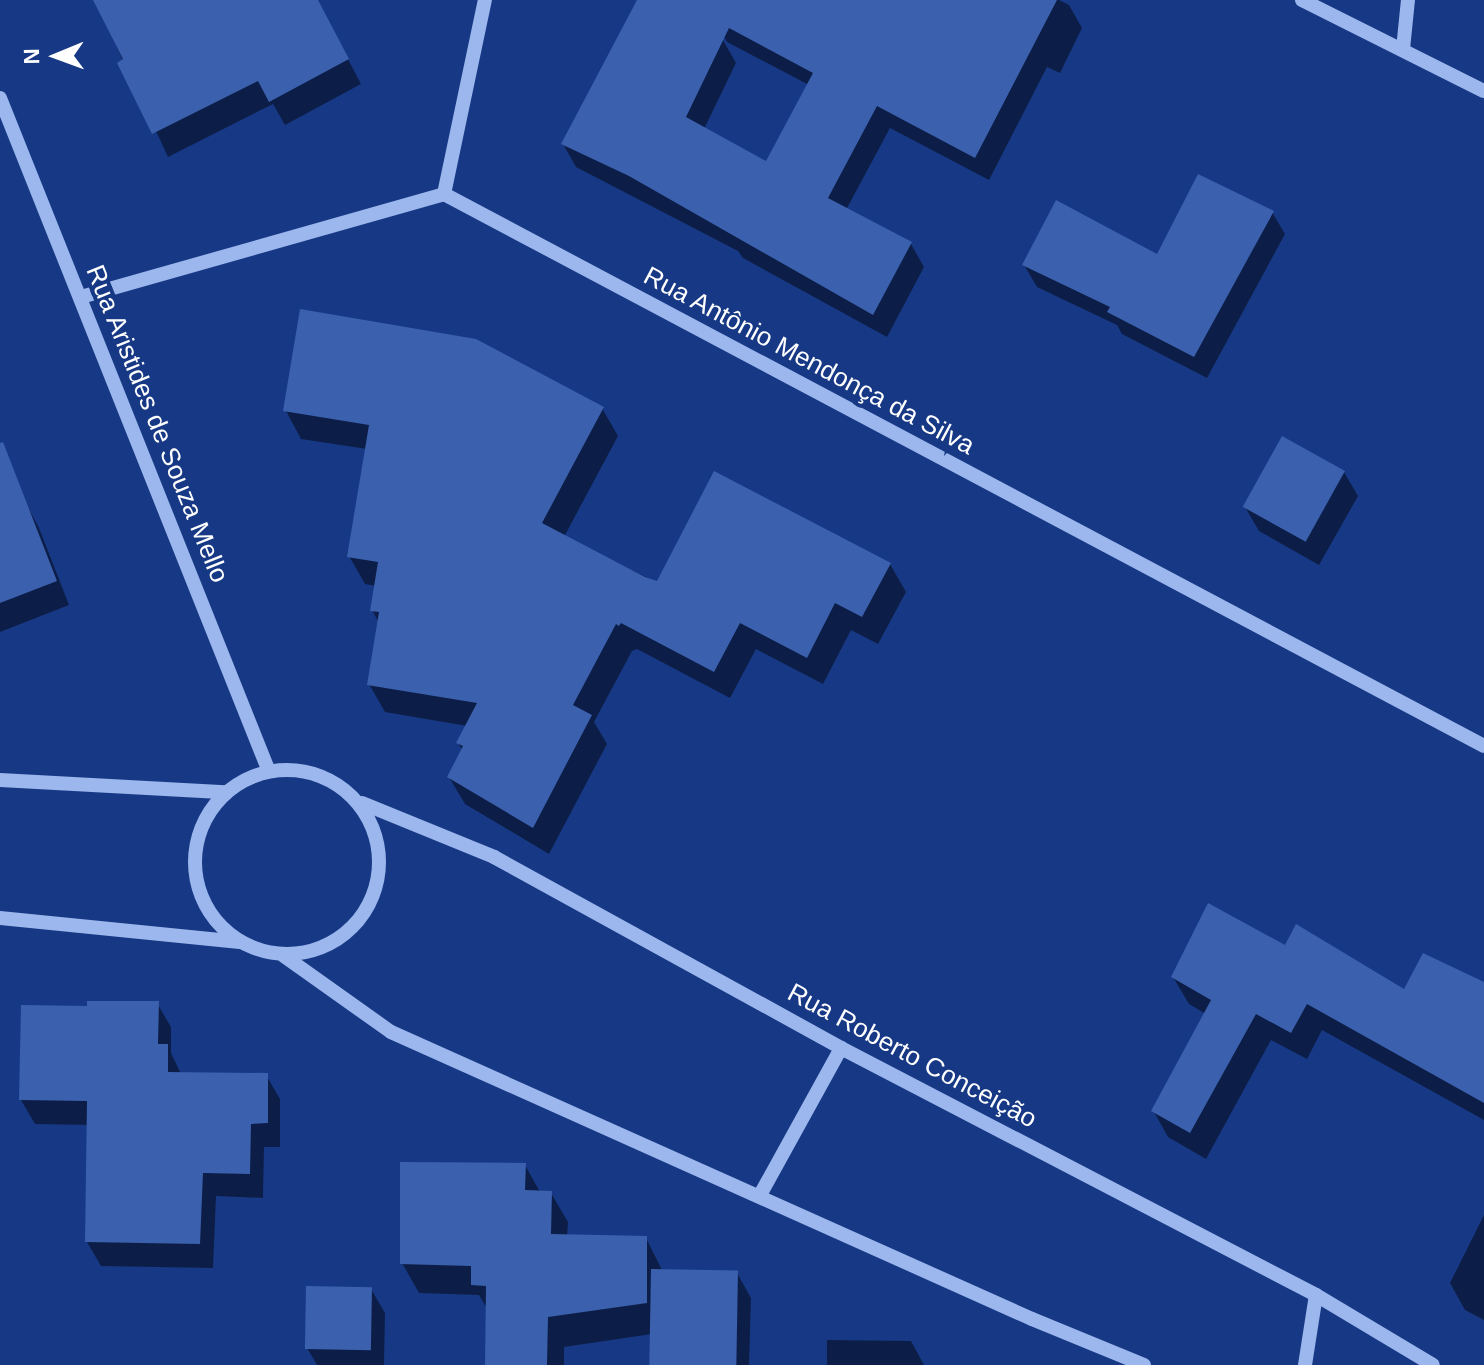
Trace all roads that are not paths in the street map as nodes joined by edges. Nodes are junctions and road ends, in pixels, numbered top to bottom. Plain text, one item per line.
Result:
1 (485, 0) edge
2 (1302, 0) edge
3 (1408, 0) edge
4 (1403, 49) junction
5 (1484, 91) edge
6 (0, 98) edge
7 (444, 194) junction
8 (81, 297) junction
9 (1484, 746) edge
10 (268, 769) junction
11 (0, 780) edge
12 (225, 792) junction
13 (362, 803) junction
14 (0, 918) edge
15 (240, 942) junction
16 (284, 956) junction
17 (841, 1048) junction
18 (760, 1195) junction
19 (1316, 1295) junction
20 (1144, 1365) edge
21 (1305, 1365) edge
22 (1433, 1365) edge

1 - 7 street
2 - 4 street
3 - 4 street
4 - 5 street
6 - 8 street, Rua Aristides de Souza Mello
7 - 8 street
7 - 9 street, Rua Antônio Mendonça da Silva
8 - 10 street, Rua Aristides de Souza Mello
10 - 12 street
10 - 13 street
11 - 12 street
12 - 15 street
13 - 16 street
13 - 17 street, Rua Roberto Conceição
14 - 15 street
15 - 16 street
16 - 18 street
17 - 18 street
17 - 19 street, Rua Roberto Conceição
18 - 20 street
19 - 21 street
19 - 22 street, Rua Roberto Conceição

